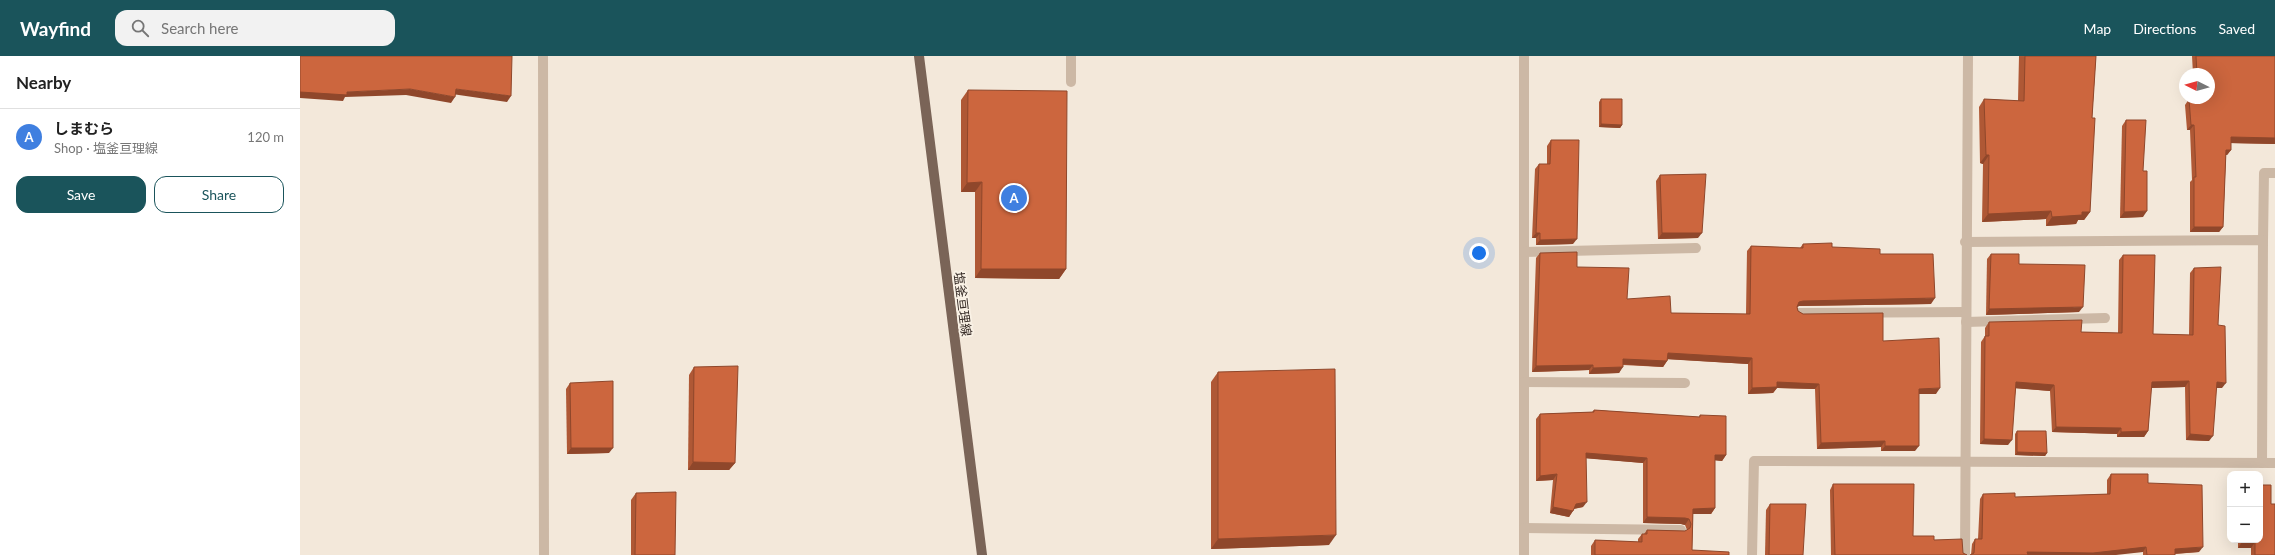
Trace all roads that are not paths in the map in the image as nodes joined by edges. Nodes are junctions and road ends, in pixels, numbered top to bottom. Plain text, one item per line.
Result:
1 (543, 56) edge
2 (919, 56) edge
3 (1071, 56) edge
4 (1524, 56) edge
5 (1968, 56) edge
6 (1071, 82) dead end
7 (2275, 173) edge
8 (2263, 240) junction
9 (1965, 242) junction
10 (1696, 248) dead end
11 (1524, 252) junction
12 (1798, 313) edge
13 (1966, 317) junction
14 (2105, 318) dead end
15 (1524, 382) junction
16 (1684, 383) dead end
17 (1964, 463) junction
18 (2262, 463) junction
19 (2275, 463) edge
20 (1524, 528) junction
21 (1681, 530) edge
22 (544, 555) edge
23 (982, 555) edge
24 (1524, 555) edge
25 (1752, 555) edge
26 (1965, 555) edge

1 - 22 street
2 - 23 main road, 塩釜亘理線
3 - 6 street
4 - 11 street
5 - 9 street
7 - 8 street
8 - 9 street
8 - 18 street
9 - 13 street
10 - 11 street
11 - 15 street
12 - 13 street
13 - 14 street
13 - 17 street
15 - 16 street
15 - 20 street
17 - 18 street
17 - 25 street
17 - 26 street
18 - 19 street
20 - 21 street
20 - 24 street

